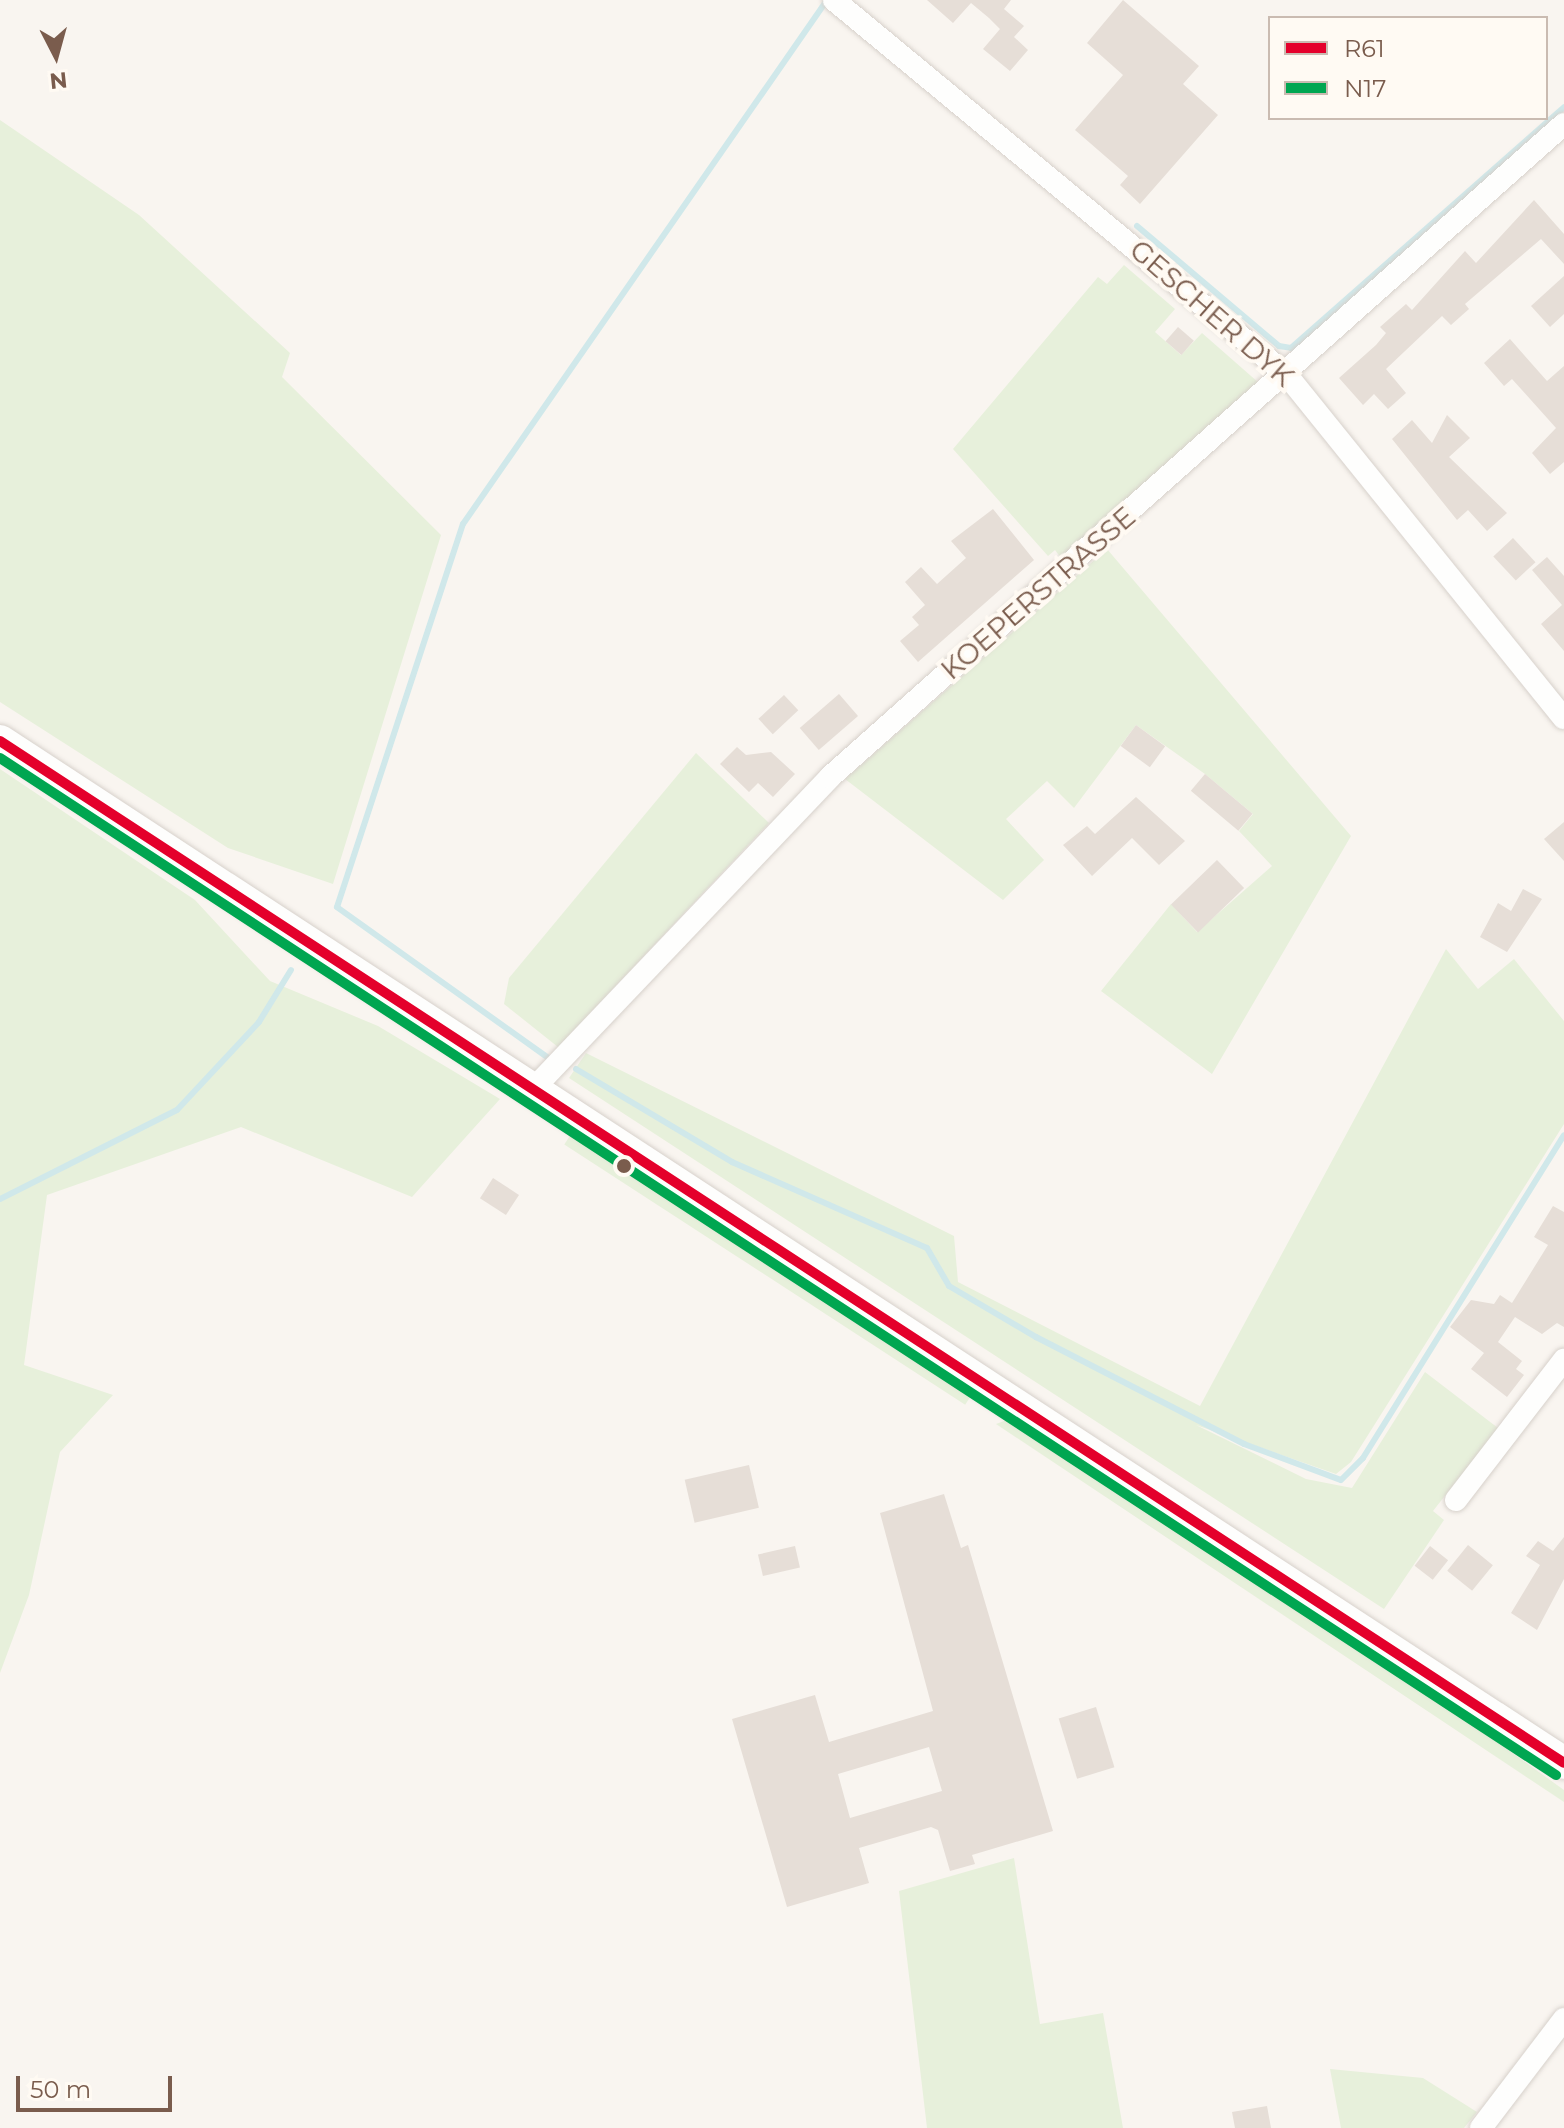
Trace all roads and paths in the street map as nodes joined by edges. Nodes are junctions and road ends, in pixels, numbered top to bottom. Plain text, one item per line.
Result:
1 (834, 0) edge
2 (1564, 124) edge
3 (1286, 374) junction
4 (1564, 718) edge
5 (0, 741) edge
6 (535, 1087) junction
7 (1564, 1362) edge
8 (1456, 1500) dead end
9 (1564, 1763) edge
10 (1564, 2019) edge
11 (1481, 2128) edge

1 - 3 street, GESCHER DYK
2 - 3 street, KOEPERSTRASSE
3 - 4 street, GESCHER DYK
3 - 6 street, KOEPERSTRASSE
5 - 6 main road
6 - 9 main road
7 - 8 street
10 - 11 street

